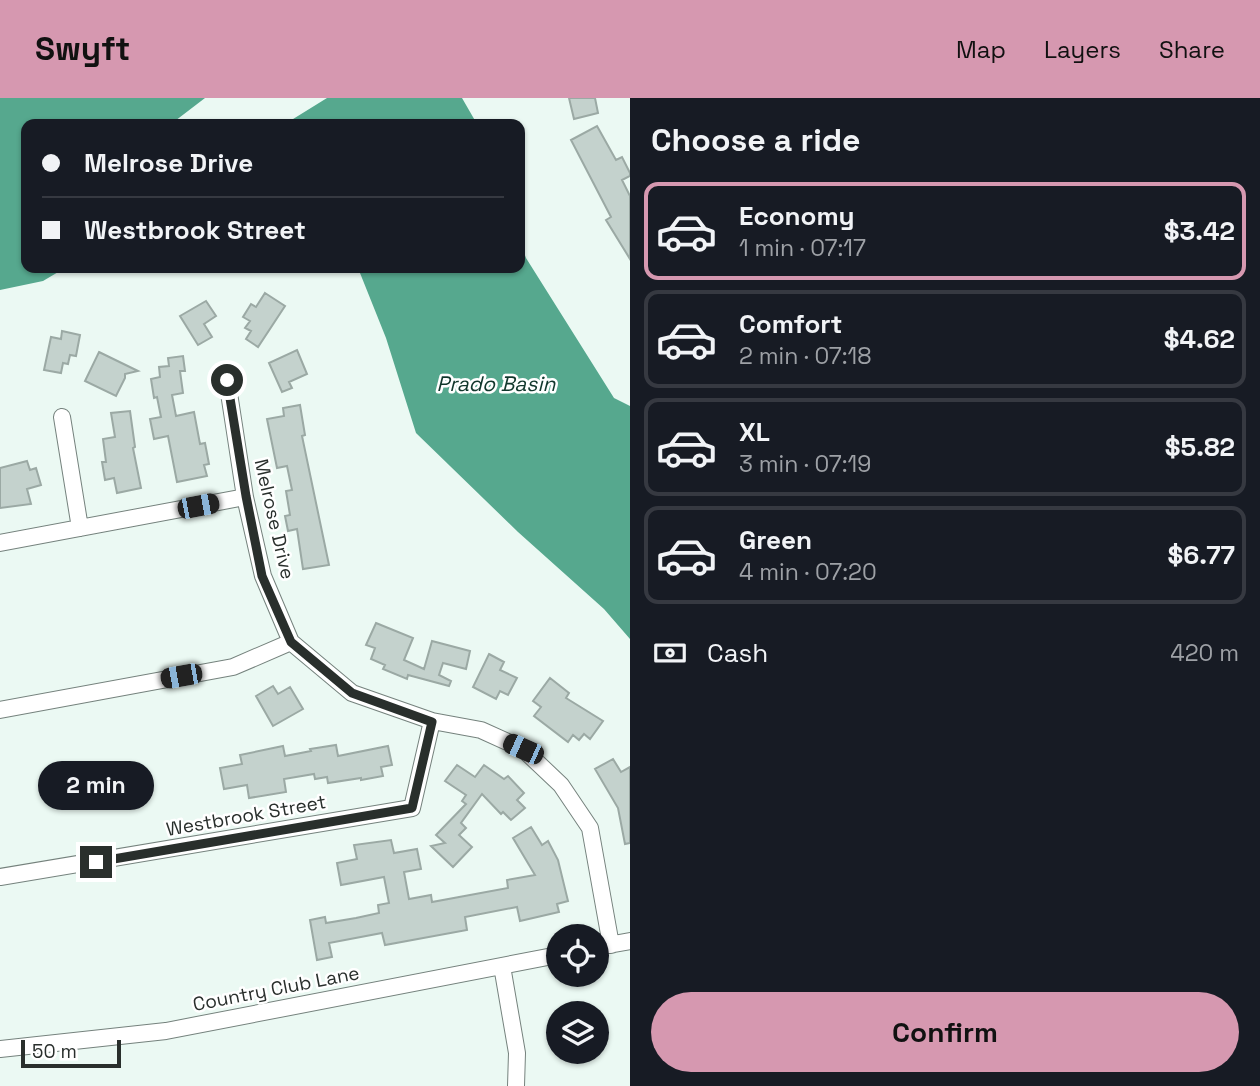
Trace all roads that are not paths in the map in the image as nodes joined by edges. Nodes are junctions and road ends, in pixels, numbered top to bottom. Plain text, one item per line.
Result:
1 (227, 380) dead end
2 (62, 417) dead end
3 (246, 496) junction
4 (80, 528) junction
5 (0, 543) edge
6 (291, 642) junction
7 (0, 710) edge
8 (432, 722) junction
9 (0, 877) edge
10 (601, 924) edge
11 (630, 941) edge
12 (609, 945) edge
13 (546, 957) edge
14 (502, 965) junction
15 (0, 1049) edge
16 (516, 1086) edge

1 - 3 street, Melrose Drive
2 - 4 street
3 - 4 street
3 - 6 street, Melrose Drive
4 - 5 street
6 - 7 street
6 - 8 street, Melrose Drive
8 - 9 street, Westbrook Street
8 - 10 street, Melrose Drive
11 - 12 street
13 - 14 street, Country Club Lane
14 - 15 street, Country Club Lane
14 - 16 street

